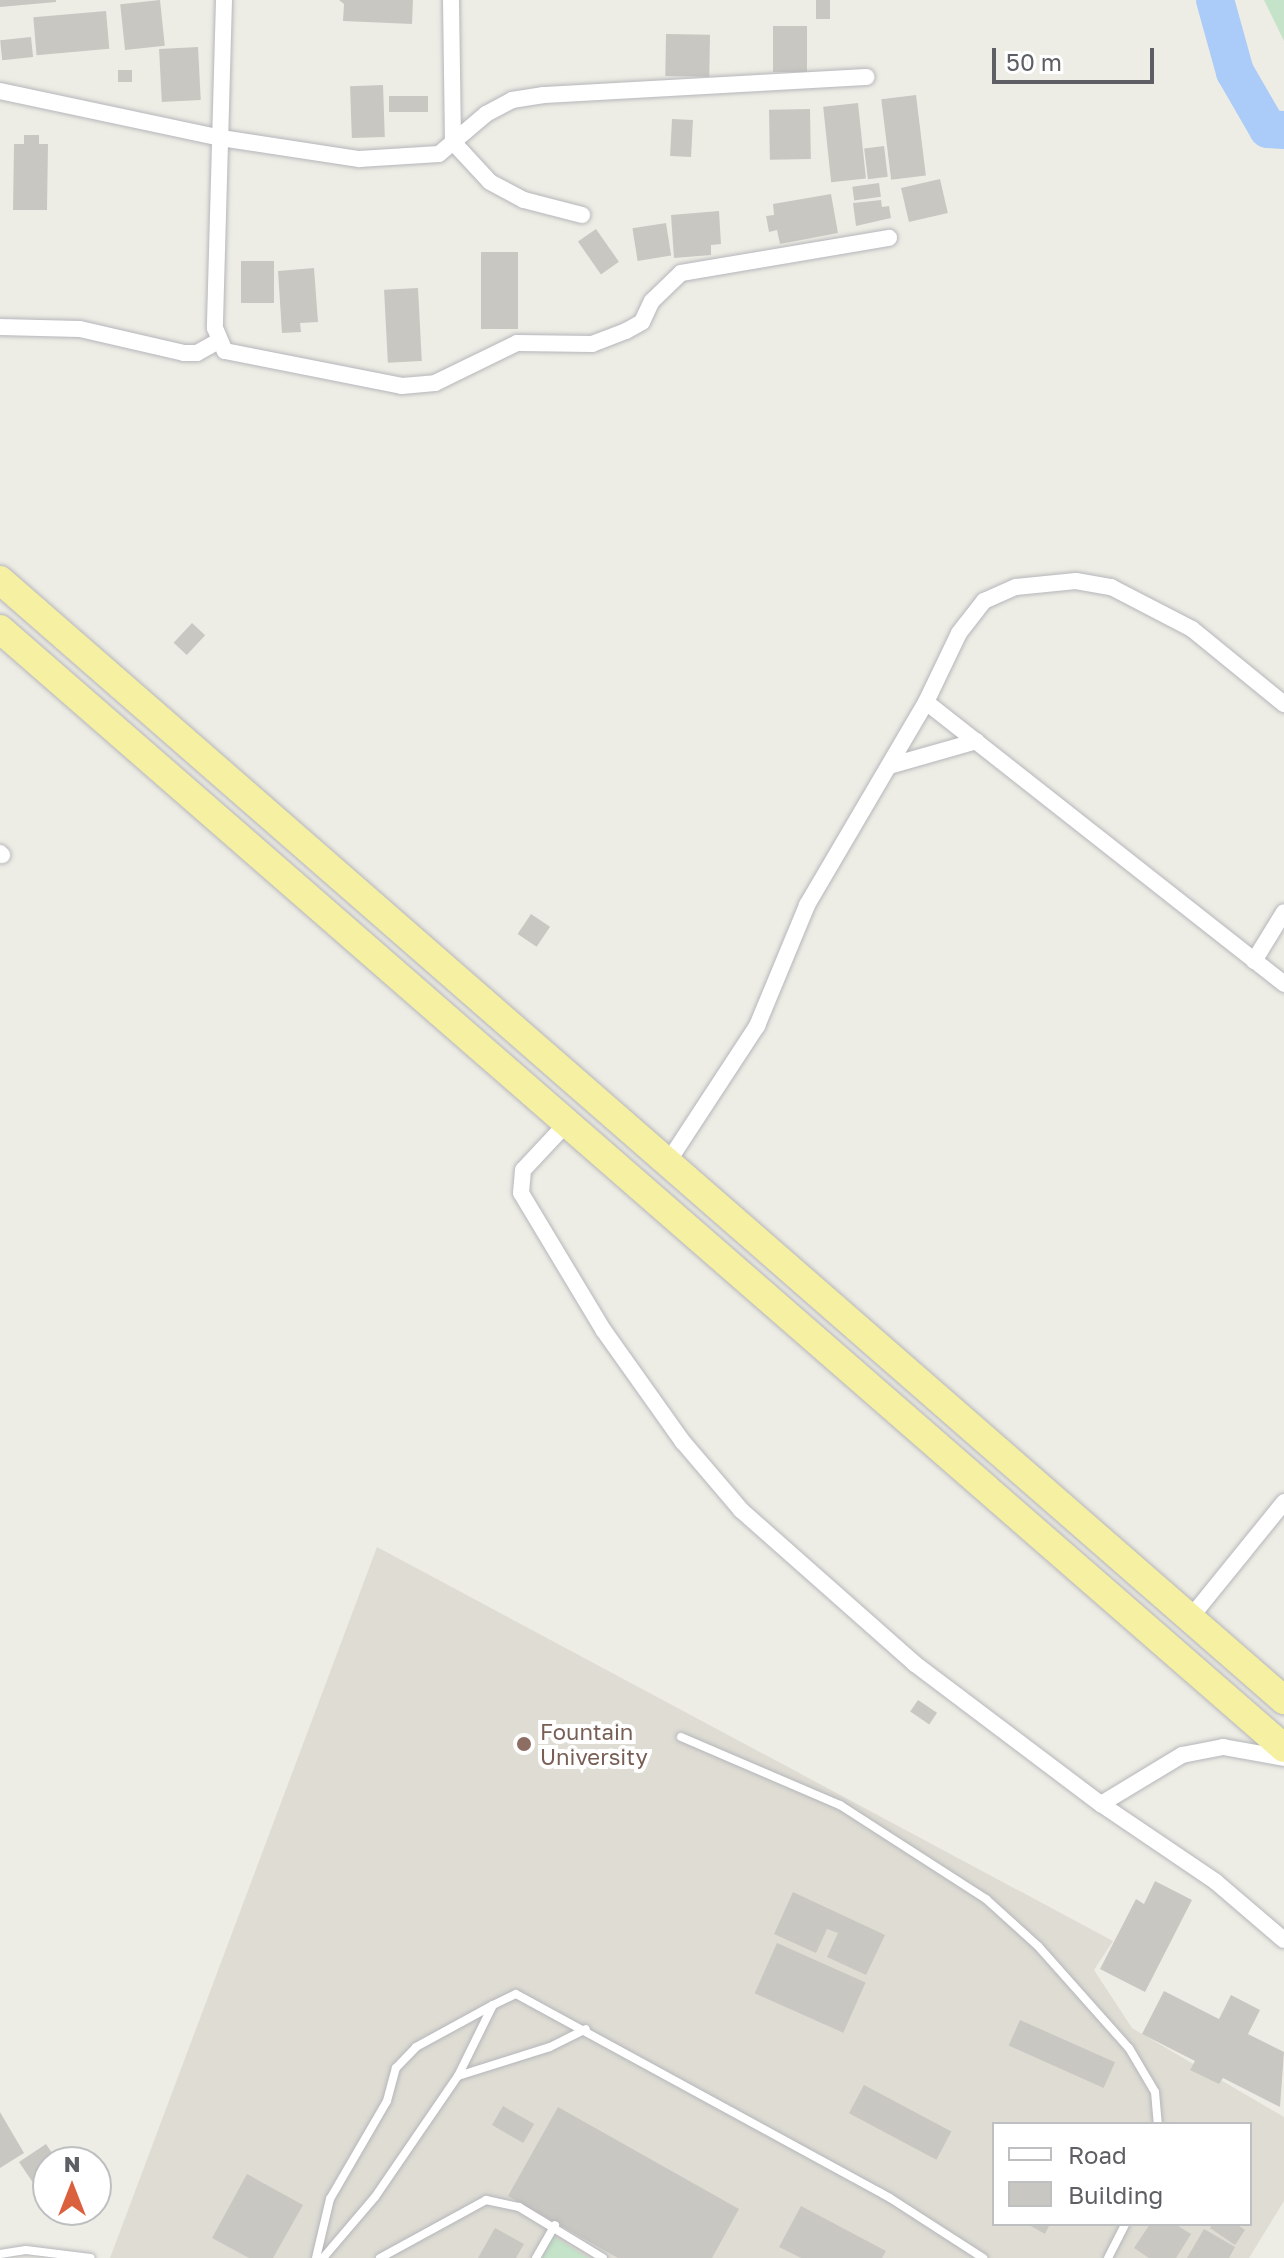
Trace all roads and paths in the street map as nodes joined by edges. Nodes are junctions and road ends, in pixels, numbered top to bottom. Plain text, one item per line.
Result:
1 (224, 0) edge
2 (451, 0) edge
3 (866, 77) dead end
4 (0, 91) edge
5 (221, 138) junction
6 (453, 142) junction
7 (582, 215) dead end
8 (889, 238) dead end
9 (0, 327) edge
10 (217, 342) junction
11 (0, 580) edge
12 (0, 629) edge
13 (926, 702) junction
14 (1284, 704) edge
15 (977, 741) junction
16 (889, 766) junction
17 (1284, 912) edge
18 (1254, 961) junction
19 (1284, 984) edge
20 (567, 1123) junction
21 (668, 1162) junction
22 (1284, 1502) edge
23 (1191, 1617) junction
24 (1284, 1700) edge
25 (681, 1737) dead end
26 (1284, 1748) edge
27 (1284, 1758) edge
28 (1101, 1804) junction
29 (1284, 1940) edge
30 (493, 2005) junction
31 (586, 2029) junction
32 (458, 2076) junction
33 (1158, 2122) edge
34 (555, 2225) junction
35 (1124, 2226) edge
36 (0, 2254) edge
37 (979, 2257) edge
38 (91, 2258) edge
39 (316, 2258) edge
40 (323, 2258) edge
41 (380, 2258) edge
42 (536, 2258) edge
43 (603, 2258) edge
44 (1108, 2258) edge

1 - 5 street
2 - 6 street
3 - 6 street
4 - 5 street
5 - 6 street
5 - 10 street
6 - 7 street
8 - 10 street
9 - 10 street
11 - 21 highway
12 - 20 highway
13 - 14 street
13 - 15 street
13 - 16 street
15 - 16 street
15 - 18 street
16 - 21 street
17 - 18 street
18 - 19 street
20 - 26 highway
20 - 28 street
21 - 23 highway
22 - 23 street
23 - 24 highway
25 - 33 lane
27 - 28 street
28 - 29 street
30 - 31 lane
30 - 32 lane
30 - 39 lane
31 - 32 lane
31 - 37 lane
32 - 40 lane
34 - 41 lane
34 - 42 lane
34 - 43 lane
35 - 44 lane
36 - 38 lane

